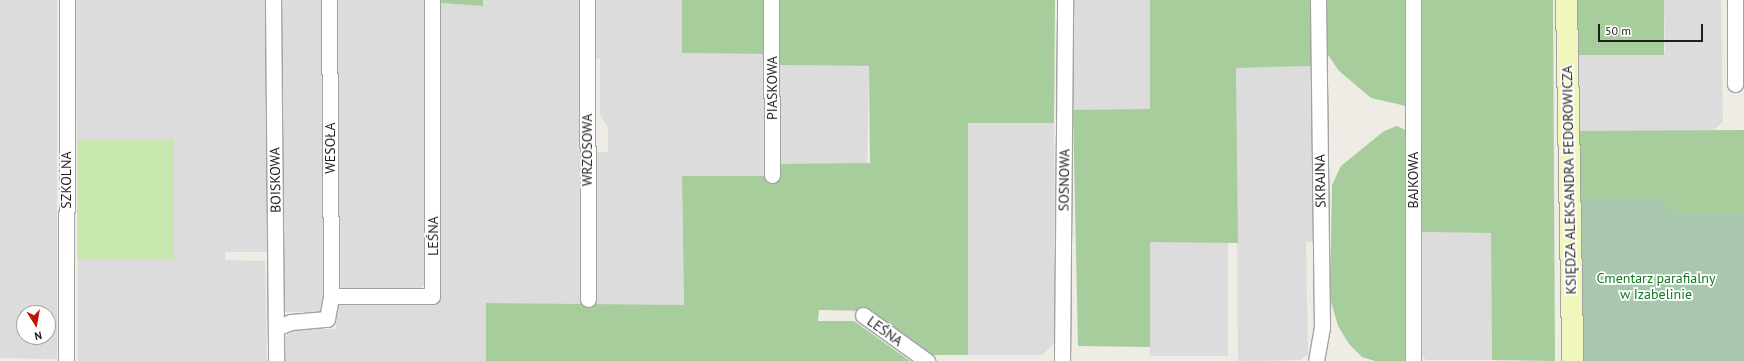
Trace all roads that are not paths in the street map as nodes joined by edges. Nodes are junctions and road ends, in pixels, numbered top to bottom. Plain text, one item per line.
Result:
1 (67, 0) edge
2 (273, 0) edge
3 (329, 0) edge
4 (432, 0) edge
5 (587, 0) edge
6 (771, 0) edge
7 (1066, 0) edge
8 (1318, 0) edge
9 (1413, 0) edge
10 (1566, 0) edge
11 (1735, 0) edge
12 (1735, 84) dead end
13 (772, 175) dead end
14 (331, 296) junction
15 (588, 299) dead end
16 (863, 314) dead end
17 (276, 328) junction
18 (66, 361) edge
19 (276, 361) edge
20 (927, 361) edge
21 (1062, 361) edge
22 (1316, 361) edge
23 (1414, 361) edge
24 (1572, 361) edge

1 - 18 street, SZKOLNA
2 - 17 street, BOISKOWA
3 - 14 street, WESOŁA
4 - 14 street, LEŚNA
5 - 15 street, WRZOSOWA
6 - 13 street, PIASKOWA
7 - 21 street, SOSNOWA
8 - 22 street, SKRAJNA
9 - 23 street, BAJKOWA
10 - 24 street, KSIĘDZA ALEKSANDRA FEDOROWICZA
11 - 12 street
14 - 17 street
16 - 20 street, LEŚNA
17 - 19 street, BOISKOWA

